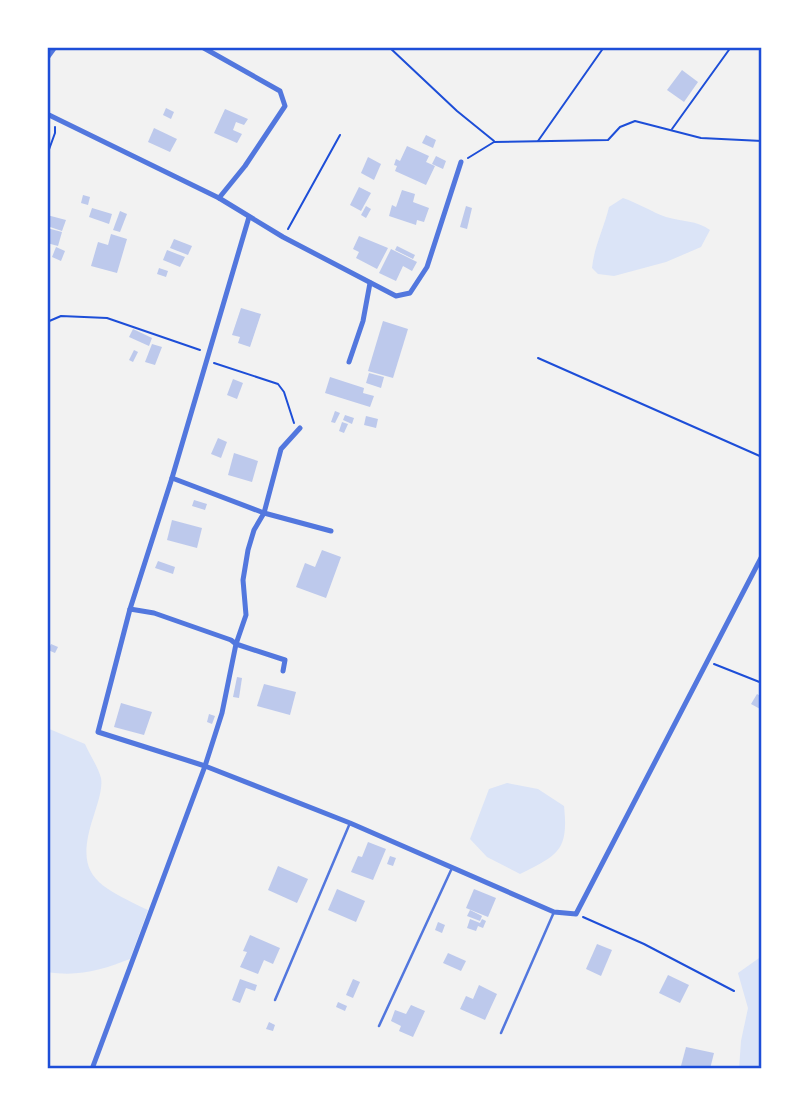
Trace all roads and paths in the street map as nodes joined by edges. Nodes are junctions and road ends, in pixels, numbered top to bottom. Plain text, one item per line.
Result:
1 (55, 47) edge
2 (202, 47) edge
3 (389, 47) edge
4 (604, 47) edge
5 (730, 47) edge
6 (47, 58) edge
7 (47, 114) edge
8 (55, 116) junction
9 (671, 131) junction
10 (340, 135) dead end
11 (762, 141) edge
12 (494, 142) junction
13 (538, 142) junction
14 (47, 155) edge
15 (461, 162) joint
16 (219, 198) junction
17 (249, 217) junction
18 (284, 237) junction
19 (370, 283) junction
20 (47, 323) edge
21 (208, 356) junction
22 (538, 358) dead end
23 (349, 362) dead end
24 (300, 428) joint
25 (762, 457) edge
26 (172, 478) junction
27 (264, 513) junction
28 (331, 531) dead end
29 (762, 556) edge
30 (130, 609) junction
31 (236, 645) junction
32 (707, 662) junction
33 (283, 671) dead end
34 (762, 683) edge
35 (205, 766) junction
36 (350, 823) junction
37 (452, 867) junction
38 (554, 912) junction
39 (576, 914) junction
40 (734, 991) dead end
41 (275, 1000) dead end
42 (379, 1026) dead end
43 (501, 1033) dead end
44 (92, 1069) edge

1 - 6 street
2 - 16 street
3 - 12 path
4 - 13 path
5 - 9 path
7 - 8 street
8 - 14 path
8 - 16 street
9 - 11 path
9 - 13 path
10 - 18 path
12 - 13 path
12 - 15 path
15 - 19 street
16 - 17 street
17 - 18 street
17 - 21 street
18 - 19 street
19 - 23 street
20 - 21 path
21 - 24 path
21 - 26 street
22 - 25 path
24 - 27 street
26 - 27 street
26 - 30 street
27 - 28 street
27 - 31 street
29 - 32 street
30 - 31 street
30 - 35 street
31 - 33 street
31 - 35 street
32 - 34 path
32 - 39 street
35 - 36 street
35 - 44 street
36 - 37 street
36 - 41 lane
37 - 38 street
37 - 42 lane
38 - 39 street
38 - 43 lane
39 - 40 path

